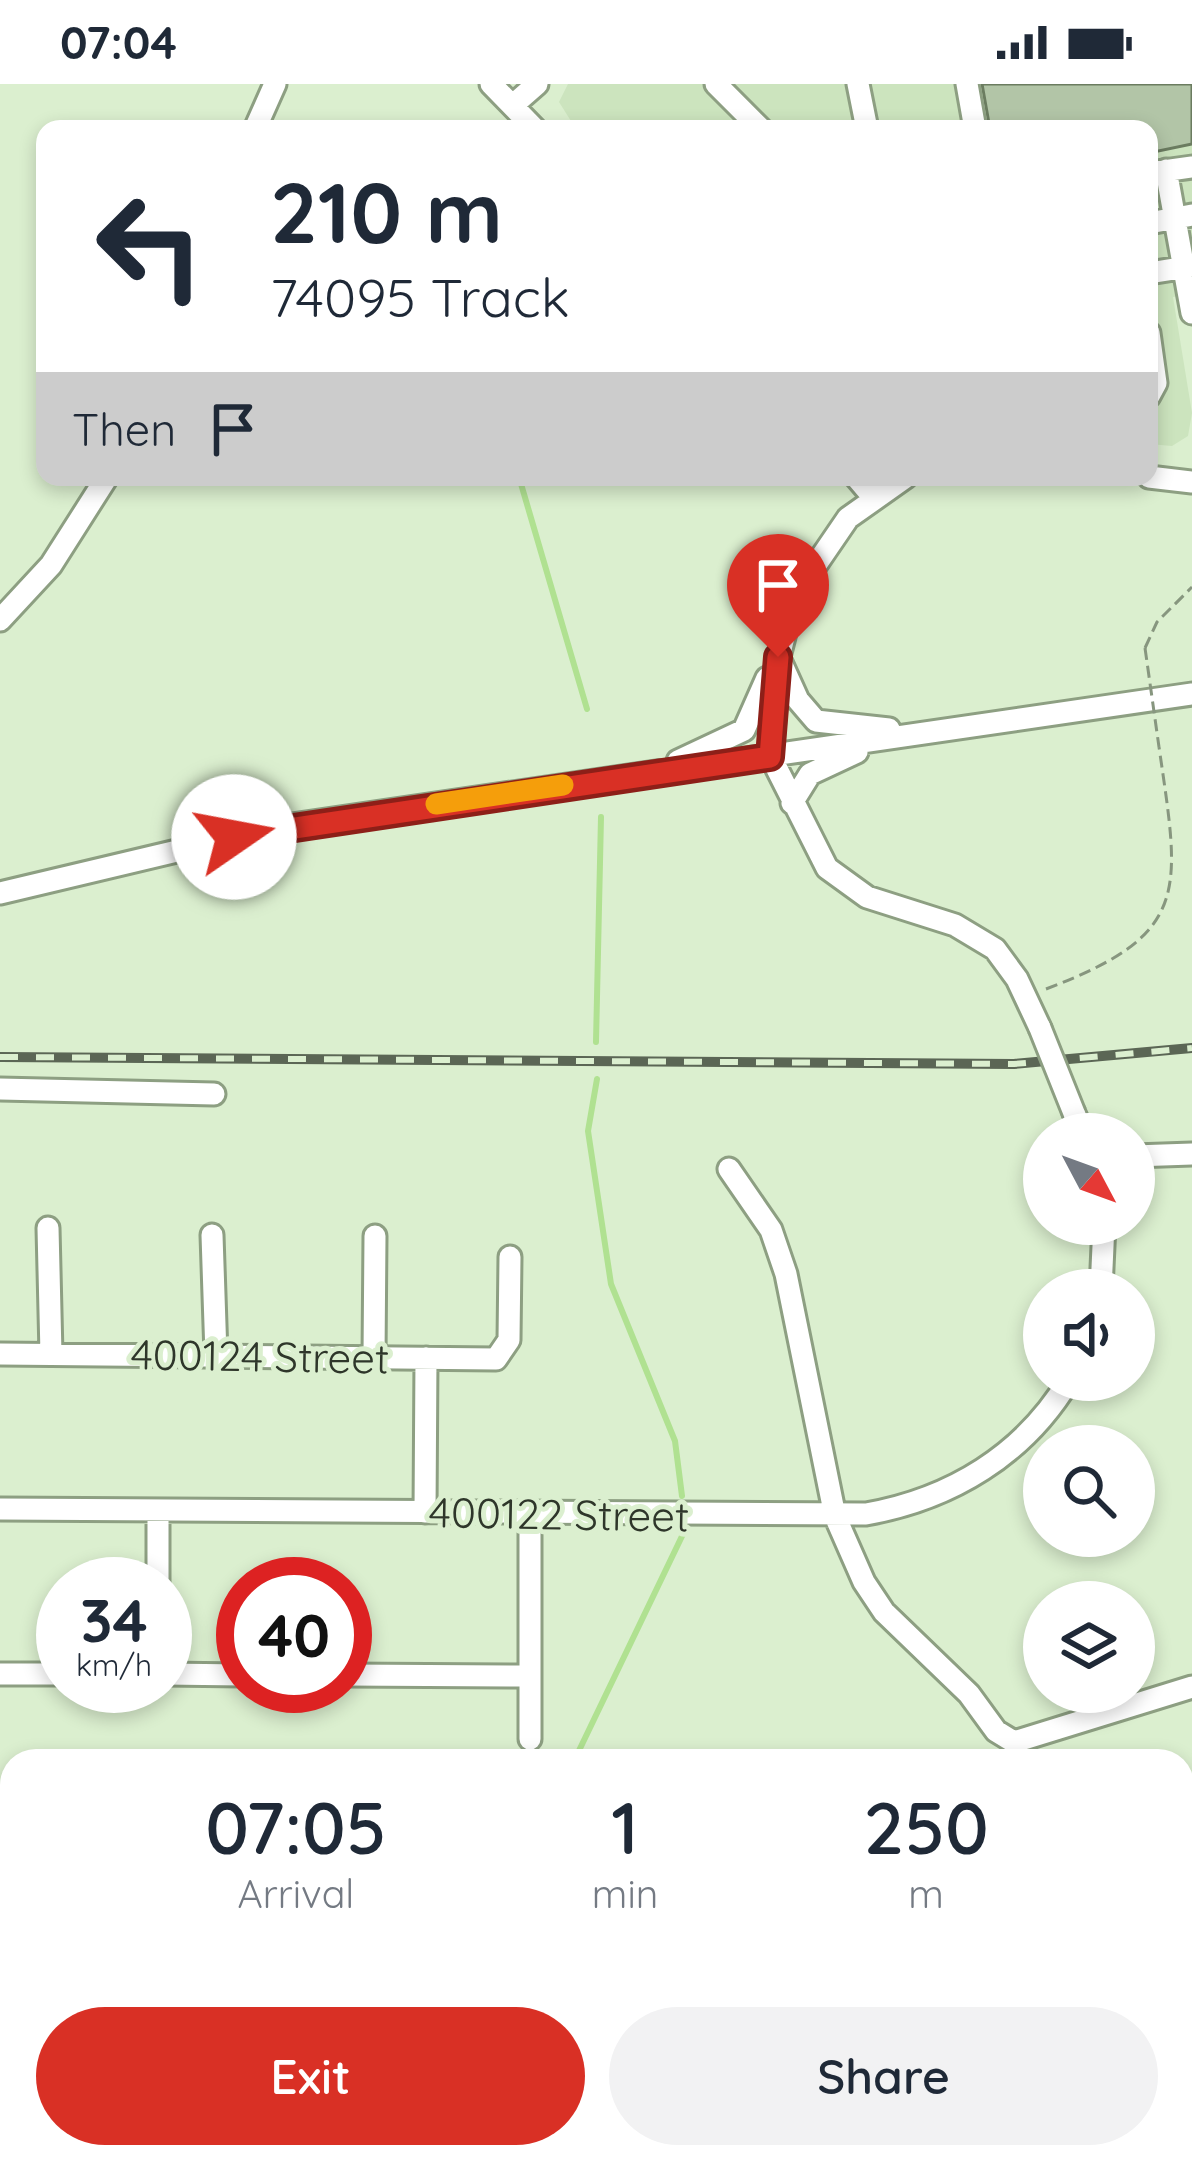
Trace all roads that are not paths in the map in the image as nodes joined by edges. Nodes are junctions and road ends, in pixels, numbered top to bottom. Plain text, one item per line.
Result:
1 (275, 84) edge
2 (491, 84) edge
3 (537, 84) edge
4 (716, 84) edge
5 (858, 84) edge
6 (967, 84) edge
7 (513, 104) junction
8 (259, 120) edge
9 (527, 120) edge
10 (751, 120) edge
11 (865, 120) edge
12 (973, 120) edge
13 (1192, 167) edge
14 (1158, 171) edge
15 (1184, 217) edge
16 (1188, 266) edge
17 (1158, 271) edge
18 (1192, 313) edge
19 (1158, 478) edge
20 (1192, 482) edge
21 (101, 486) edge
22 (864, 486) edge
23 (891, 486) edge
24 (873, 497) junction
25 (0, 620) edge
26 (784, 623) junction
27 (778, 657) junction
28 (1192, 694) edge
29 (946, 732) junction
30 (885, 740) junction
31 (770, 757) junction
32 (644, 773) junction
33 (792, 803) junction
34 (0, 893) edge
35 (0, 1089) edge
36 (214, 1094) dead end
37 (1075, 1113) edge
38 (1192, 1154) edge
39 (1155, 1155) edge
40 (729, 1169) dead end
41 (48, 1228) dead end
42 (212, 1235) dead end
43 (374, 1236) dead end
44 (510, 1258) dead end
45 (0, 1354) edge
46 (51, 1354) junction
47 (216, 1355) junction
48 (374, 1356) junction
49 (426, 1358) junction
50 (1052, 1401) edge
51 (0, 1509) edge
52 (158, 1511) junction
53 (425, 1512) junction
54 (530, 1514) junction
55 (835, 1516) junction
56 (158, 1557) edge
57 (0, 1674) edge
58 (36, 1674) edge
59 (372, 1675) edge
60 (528, 1676) junction
61 (1192, 1687) edge
62 (530, 1739) dead end

1 - 8 street
2 - 7 street
3 - 7 street
4 - 10 street
5 - 11 street
6 - 12 street
7 - 9 street
13 - 14 street
14 - 15 street
15 - 16 street
16 - 17 street
16 - 18 street
19 - 20 street
21 - 25 street
22 - 24 street
23 - 24 street
24 - 26 street
26 - 27 street
26 - 32 street
27 - 29 street
27 - 31 street
28 - 29 street
29 - 30 street
30 - 31 street
30 - 33 street
31 - 32 street
31 - 33 street
32 - 34 street
33 - 37 street, bridge
35 - 36 street
38 - 39 street
40 - 55 street
41 - 46 street
42 - 47 street
43 - 48 street
44 - 49 street, 400124 Street
45 - 46 street, 400124 Street
46 - 47 street, 400124 Street
47 - 48 street, 400124 Street
48 - 49 street, 400124 Street
49 - 53 street
50 - 55 street, 400122 Street
51 - 52 street, 400122 Street
52 - 53 street, 400122 Street
52 - 56 street
53 - 54 street, 400122 Street
54 - 55 street, 400122 Street
54 - 60 street
55 - 61 street
57 - 58 street
59 - 60 street
60 - 62 street

